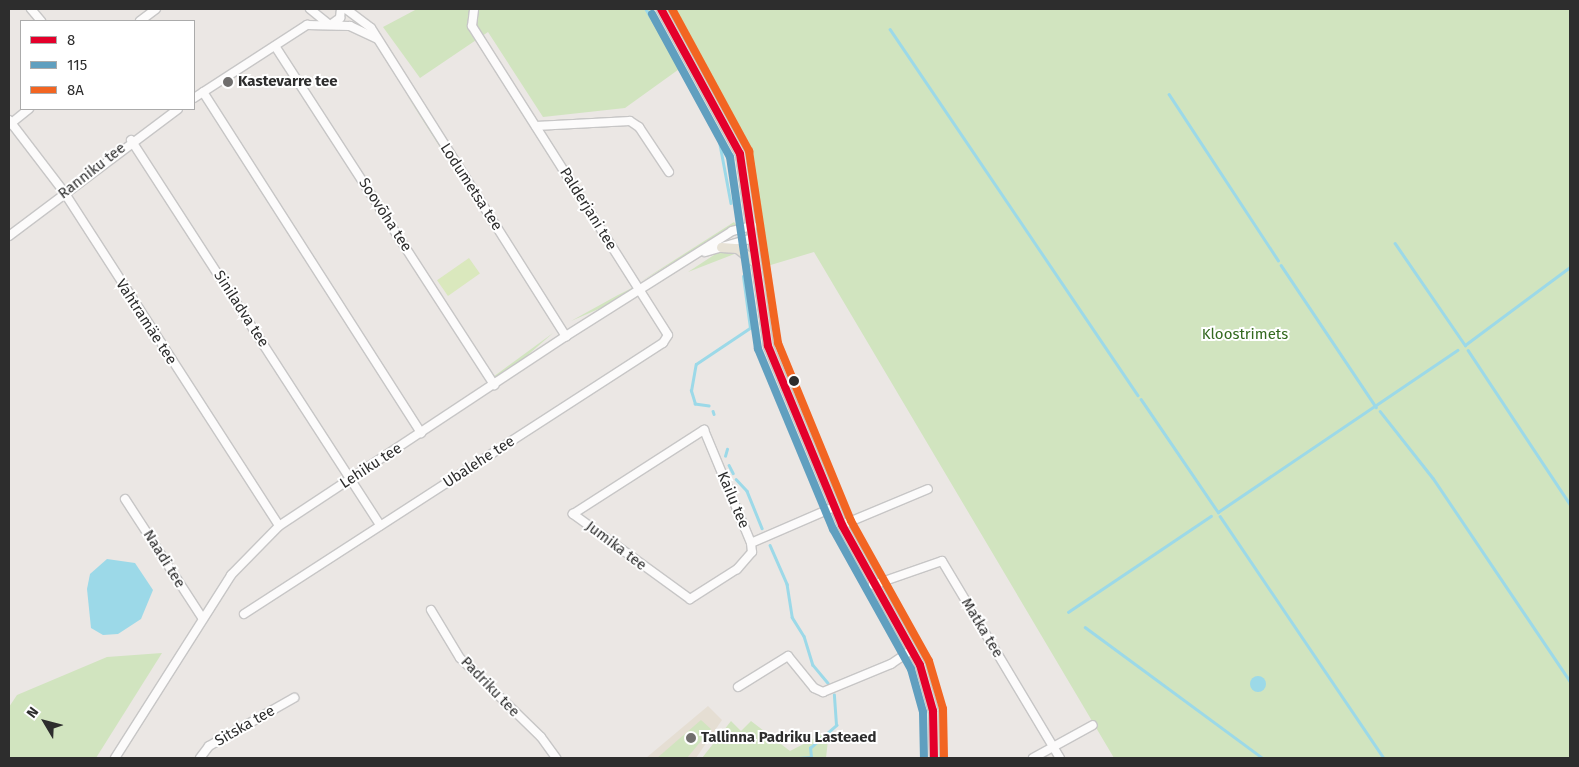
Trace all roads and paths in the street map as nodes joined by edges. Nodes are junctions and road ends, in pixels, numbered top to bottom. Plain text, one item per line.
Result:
1 (31, 9) edge
2 (156, 9) edge
3 (309, 9) edge
4 (341, 9) edge
5 (346, 9) edge
6 (474, 9) edge
7 (661, 9) edge
8 (325, 17) edge
9 (40, 20) edge
10 (141, 20) edge
11 (308, 24) junction
12 (376, 38) junction
13 (275, 46) junction
14 (203, 92) junction
15 (195, 97) edge
16 (28, 110) edge
17 (176, 110) edge
18 (10, 123) edge
19 (536, 126) junction
20 (131, 140) junction
21 (668, 172) dead end
22 (64, 192) junction
23 (752, 226) junction
24 (9, 236) edge
25 (753, 238) junction
26 (720, 247) junction
27 (703, 252) junction
28 (755, 262) junction
29 (642, 291) junction
30 (566, 336) junction
31 (494, 385) junction
32 (704, 430) joint
33 (421, 433) junction
34 (350, 479) junction
35 (928, 489) dead end
36 (125, 499) dead end
37 (834, 507) junction
38 (380, 525) junction
39 (842, 525) junction
40 (278, 526) junction
41 (751, 543) junction
42 (873, 585) junction
43 (431, 610) dead end
44 (244, 614) dead end
45 (203, 619) junction
46 (912, 650) junction
47 (738, 687) dead end
48 (294, 698) dead end
49 (1093, 724) dead end
50 (1054, 748) junction
51 (115, 758) edge
52 (200, 758) edge
53 (556, 758) edge
54 (934, 758) edge
55 (1033, 758) edge
56 (1060, 758) edge

1 - 9 street
2 - 10 street
3 - 8 street
3 - 11 street
4 - 8 street
5 - 12 street, Lodumetsa tee
6 - 19 street, Palderjani tee
7 - 23 main road
8 - 11 street
8 - 12 street
11 - 13 street
12 - 30 street, Lodumetsa tee
13 - 14 street
13 - 31 street, Soovõha tee
14 - 15 street
14 - 33 street
16 - 18 street
17 - 20 street, Ranniku tee
18 - 22 street, Vahtramäe tee
19 - 21 street
19 - 29 street, Palderjani tee
20 - 22 street, Ranniku tee
20 - 34 street, Siniladva tee
22 - 24 street, Ranniku tee
22 - 40 street, Vahtramäe tee
23 - 25 main road
23 - 27 street, Lehiku tee
25 - 26 street, Lehiku tee
25 - 28 main road
26 - 27 street, Lehiku tee
26 - 28 main road
27 - 29 street, Lehiku tee
28 - 37 main road
29 - 30 street, Lehiku tee
29 - 38 street, Ubalehe tee
30 - 31 street, Lehiku tee
31 - 33 street, Lehiku tee
32 - 41 street, Kailu tee
32 - 41 street, Jumika tee
33 - 34 street, Lehiku tee
34 - 38 street
34 - 40 street, Lehiku tee
35 - 39 street
36 - 45 street, Naadi tee
37 - 39 main road
37 - 41 street, Kailu tee
38 - 44 street, Ubalehe tee
39 - 42 main road
40 - 45 street, Lehiku tee
42 - 46 main road
42 - 50 street, Matka tee
43 - 53 street, Padriku tee
45 - 51 street, Lehiku tee
46 - 47 street
46 - 54 main road
48 - 52 street, Sitska tee
49 - 50 street
50 - 55 street
50 - 56 street, Matka tee

